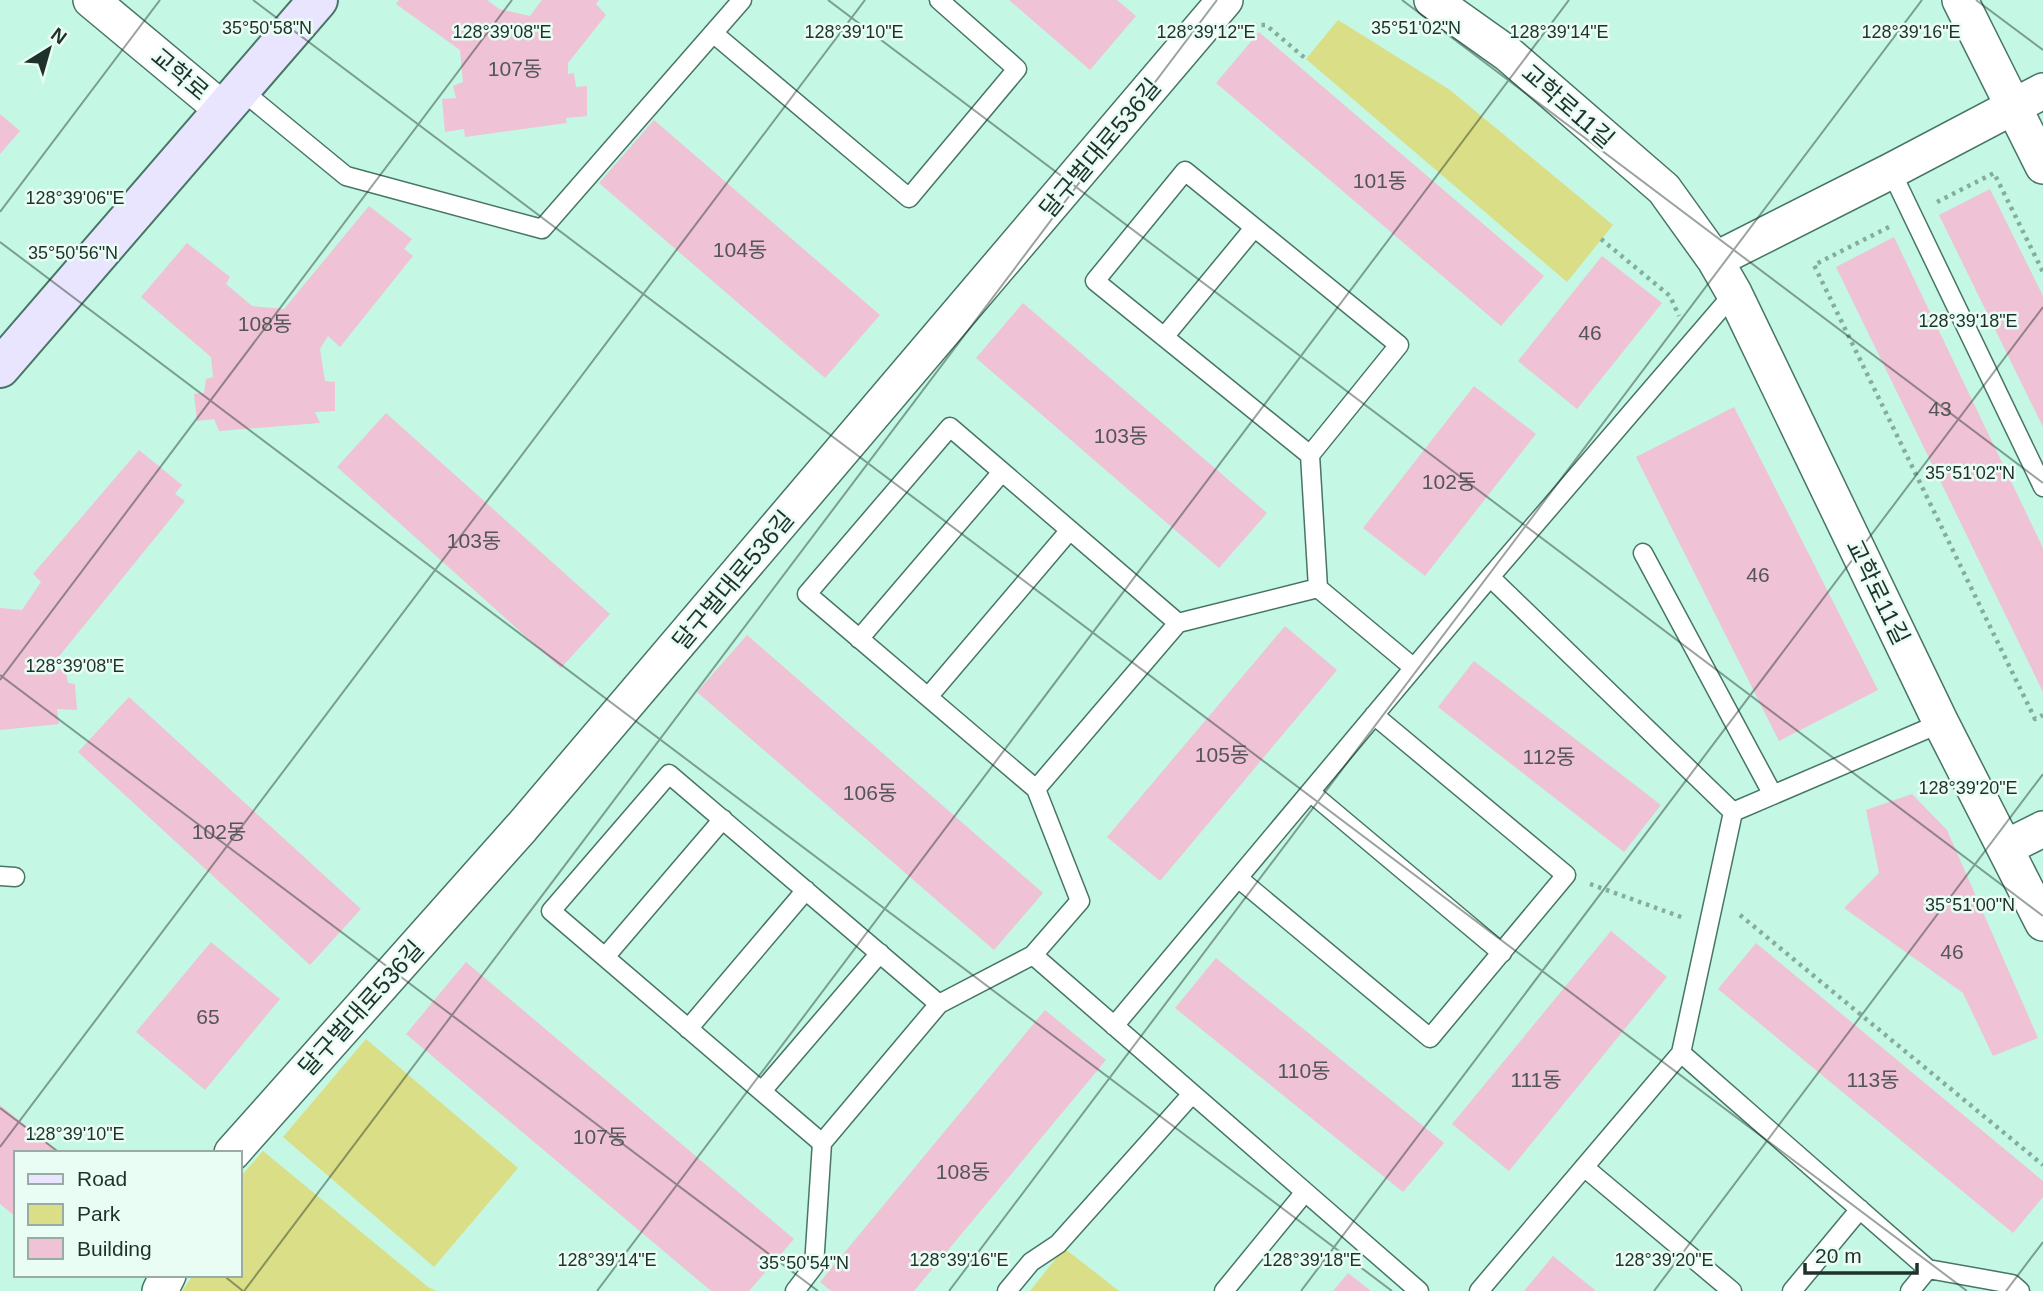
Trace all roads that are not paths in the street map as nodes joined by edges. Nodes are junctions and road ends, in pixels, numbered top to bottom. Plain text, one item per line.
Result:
1 (91, 0) edge
2 (318, 0) edge
3 (742, 0) edge
4 (939, 0) edge
5 (1432, 0) edge
6 (1960, 0) edge
7 (1233, 13) edge
8 (713, 33) junction
9 (231, 99) junction
10 (2028, 99) edge
11 (2043, 166) edge
12 (1891, 171) junction
13 (1254, 228) junction
14 (1715, 260) junction
15 (1734, 293) junction
16 (1164, 337) junction
17 (0, 368) edge
18 (1310, 455) junction
19 (1002, 472) junction
20 (2043, 487) edge
21 (1070, 530) junction
22 (1643, 553) dead end
23 (1490, 577) junction
24 (1318, 588) junction
25 (1178, 623) junction
26 (859, 639) junction
27 (1414, 668) junction
28 (928, 697) junction
29 (1374, 715) junction
30 (1941, 723) junction
31 (1036, 789) junction
32 (1310, 792) junction
33 (1773, 795) junction
34 (1733, 812) junction
35 (723, 819) junction
36 (2043, 829) edge
37 (2005, 848) junction
38 (1238, 878) junction
39 (806, 890) junction
40 (2043, 923) edge
41 (880, 953) junction
42 (1502, 953) junction
43 (1033, 956) junction
44 (605, 957) junction
45 (939, 1004) junction
46 (1114, 1026) junction
47 (688, 1029) junction
48 (1681, 1053) junction
49 (762, 1091) junction
50 (1192, 1094) junction
51 (822, 1143) junction
52 (234, 1151) edge
53 (1584, 1167) junction
54 (1306, 1192) junction
55 (1860, 1209) junction
56 (1928, 1269) junction
57 (795, 1291) edge
58 (1007, 1291) edge
59 (1224, 1291) edge
60 (1419, 1291) edge
61 (1479, 1291) edge
62 (1732, 1291) edge
63 (1792, 1291) edge
64 (1910, 1291) edge
65 (2020, 1291) edge

1 - 9 street, 교학로
2 - 9 street, 교학로
3 - 8 lane
4 - 8 lane
5 - 14 street, 교학로11길
6 - 10 street
7 - 52 street, 달구벌대로536길
8 - 9 lane
9 - 17 street
10 - 11 street
10 - 12 street
12 - 14 street
12 - 20 lane
13 - 16 lane
13 - 16 lane
13 - 18 lane
14 - 15 street, 교학로11길
15 - 23 lane
15 - 30 street, 교학로11길
16 - 18 lane
18 - 24 lane
19 - 21 lane
19 - 26 lane
19 - 26 lane
21 - 25 lane
21 - 28 lane
22 - 33 lane
23 - 27 lane
23 - 34 lane
24 - 25 lane
24 - 27 lane
25 - 31 lane
26 - 28 lane
27 - 29 lane
28 - 31 lane
29 - 32 lane
29 - 42 lane
30 - 33 lane
30 - 37 street, 교학로11길
31 - 43 lane
32 - 38 lane
32 - 42 lane
33 - 34 lane
34 - 48 lane
35 - 39 lane
35 - 44 lane
35 - 44 lane
36 - 37 street
37 - 40 street, 교학로11길
38 - 42 lane
38 - 46 lane
39 - 41 lane
39 - 47 lane
41 - 45 lane
41 - 49 lane
43 - 45 lane
43 - 46 lane
44 - 47 lane
45 - 51 lane
46 - 50 lane
47 - 49 lane
48 - 53 lane
48 - 55 lane
49 - 51 lane
50 - 54 lane
50 - 58 lane
51 - 57 lane
53 - 61 lane
53 - 62 lane
54 - 59 lane
54 - 60 lane
55 - 56 lane
55 - 63 lane
56 - 64 lane
56 - 65 lane

